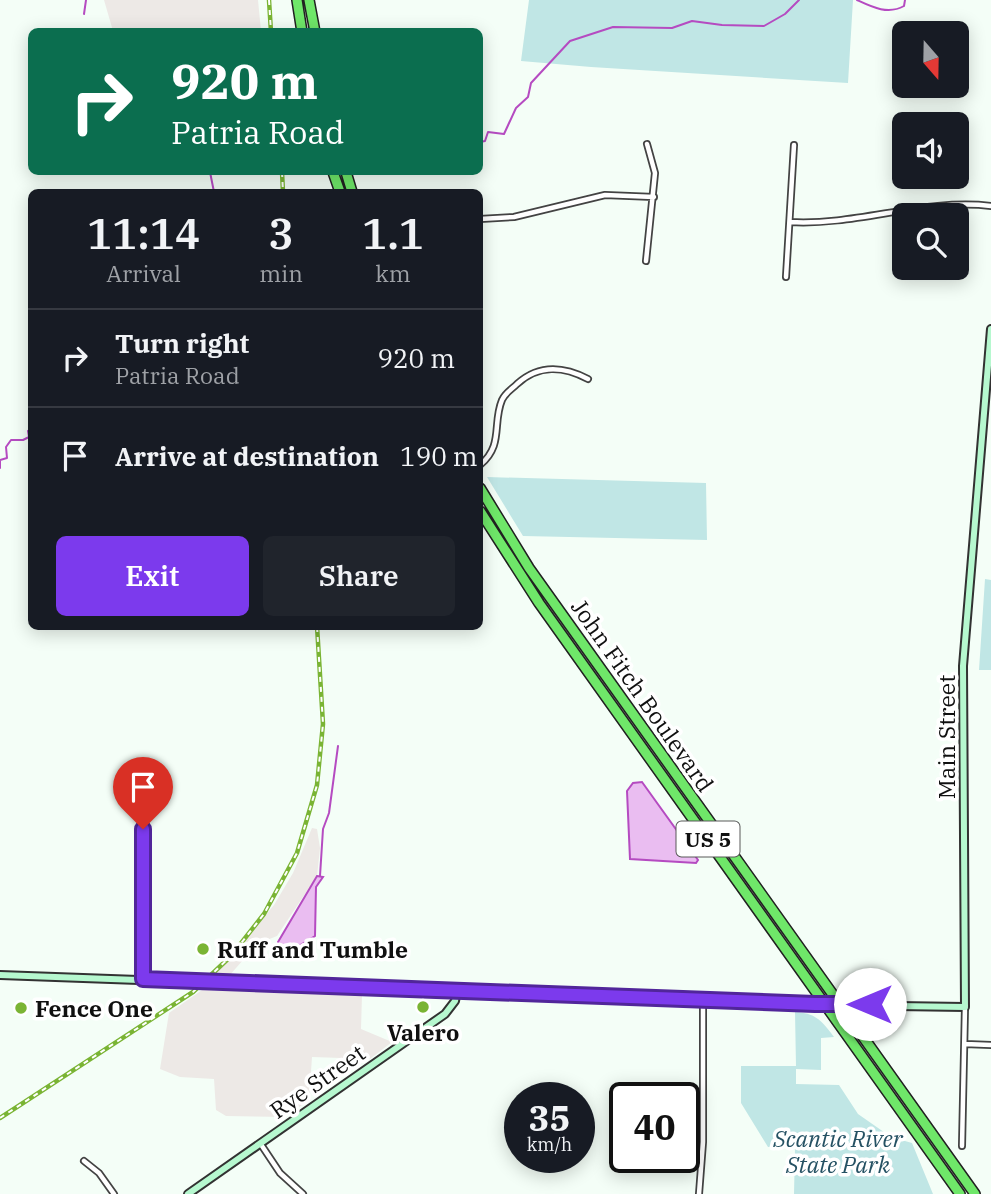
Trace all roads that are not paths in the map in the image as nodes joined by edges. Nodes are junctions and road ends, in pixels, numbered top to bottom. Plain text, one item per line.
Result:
1 (297, 0) edge
2 (309, 0) edge
3 (301, 28) edge
4 (314, 28) edge
5 (647, 144) dead end
6 (794, 145) dead end
7 (654, 197) junction
8 (991, 206) edge
9 (483, 219) edge
10 (790, 222) junction
11 (646, 261) dead end
12 (786, 277) dead end
13 (991, 329) edge
14 (588, 379) dead end
15 (483, 462) edge
16 (483, 493) edge
17 (483, 516) edge
18 (599, 666) junction
19 (589, 673) junction
20 (143, 829) dead end
21 (0, 975) edge
22 (143, 979) junction
23 (457, 990) junction
24 (703, 1000) junction
25 (827, 1004) junction
26 (841, 1004) junction
27 (965, 1007) junction
28 (965, 1044) junction
29 (991, 1045) edge
30 (260, 1143) junction
31 (962, 1146) dead end
32 (84, 1161) dead end
33 (114, 1194) edge
34 (188, 1194) edge
35 (303, 1194) edge
36 (699, 1194) edge
37 (960, 1194) edge
38 (975, 1194) edge

1 - 3 highway
2 - 4 highway
5 - 7 street
6 - 10 street
7 - 9 street
7 - 11 street
8 - 10 street
10 - 12 street
13 - 27 street, Main Street
14 - 15 street
16 - 18 highway, John Fitch Boulevard / US 5
17 - 19 highway, John Fitch Boulevard / US 5
18 - 19 highway
18 - 26 highway, John Fitch Boulevard / US 5
19 - 25 highway, John Fitch Boulevard / US 5
20 - 22 street
21 - 22 street
22 - 23 street
23 - 24 street
23 - 30 street, Rye Street
24 - 25 street
24 - 36 street
25 - 26 street
25 - 37 highway, John Fitch Boulevard / US 5
26 - 27 street
26 - 38 highway, John Fitch Boulevard / US 5
27 - 28 street, Main Street
28 - 29 street
28 - 31 street, Main Street
30 - 34 street, Rye Street
30 - 35 street
32 - 33 street

